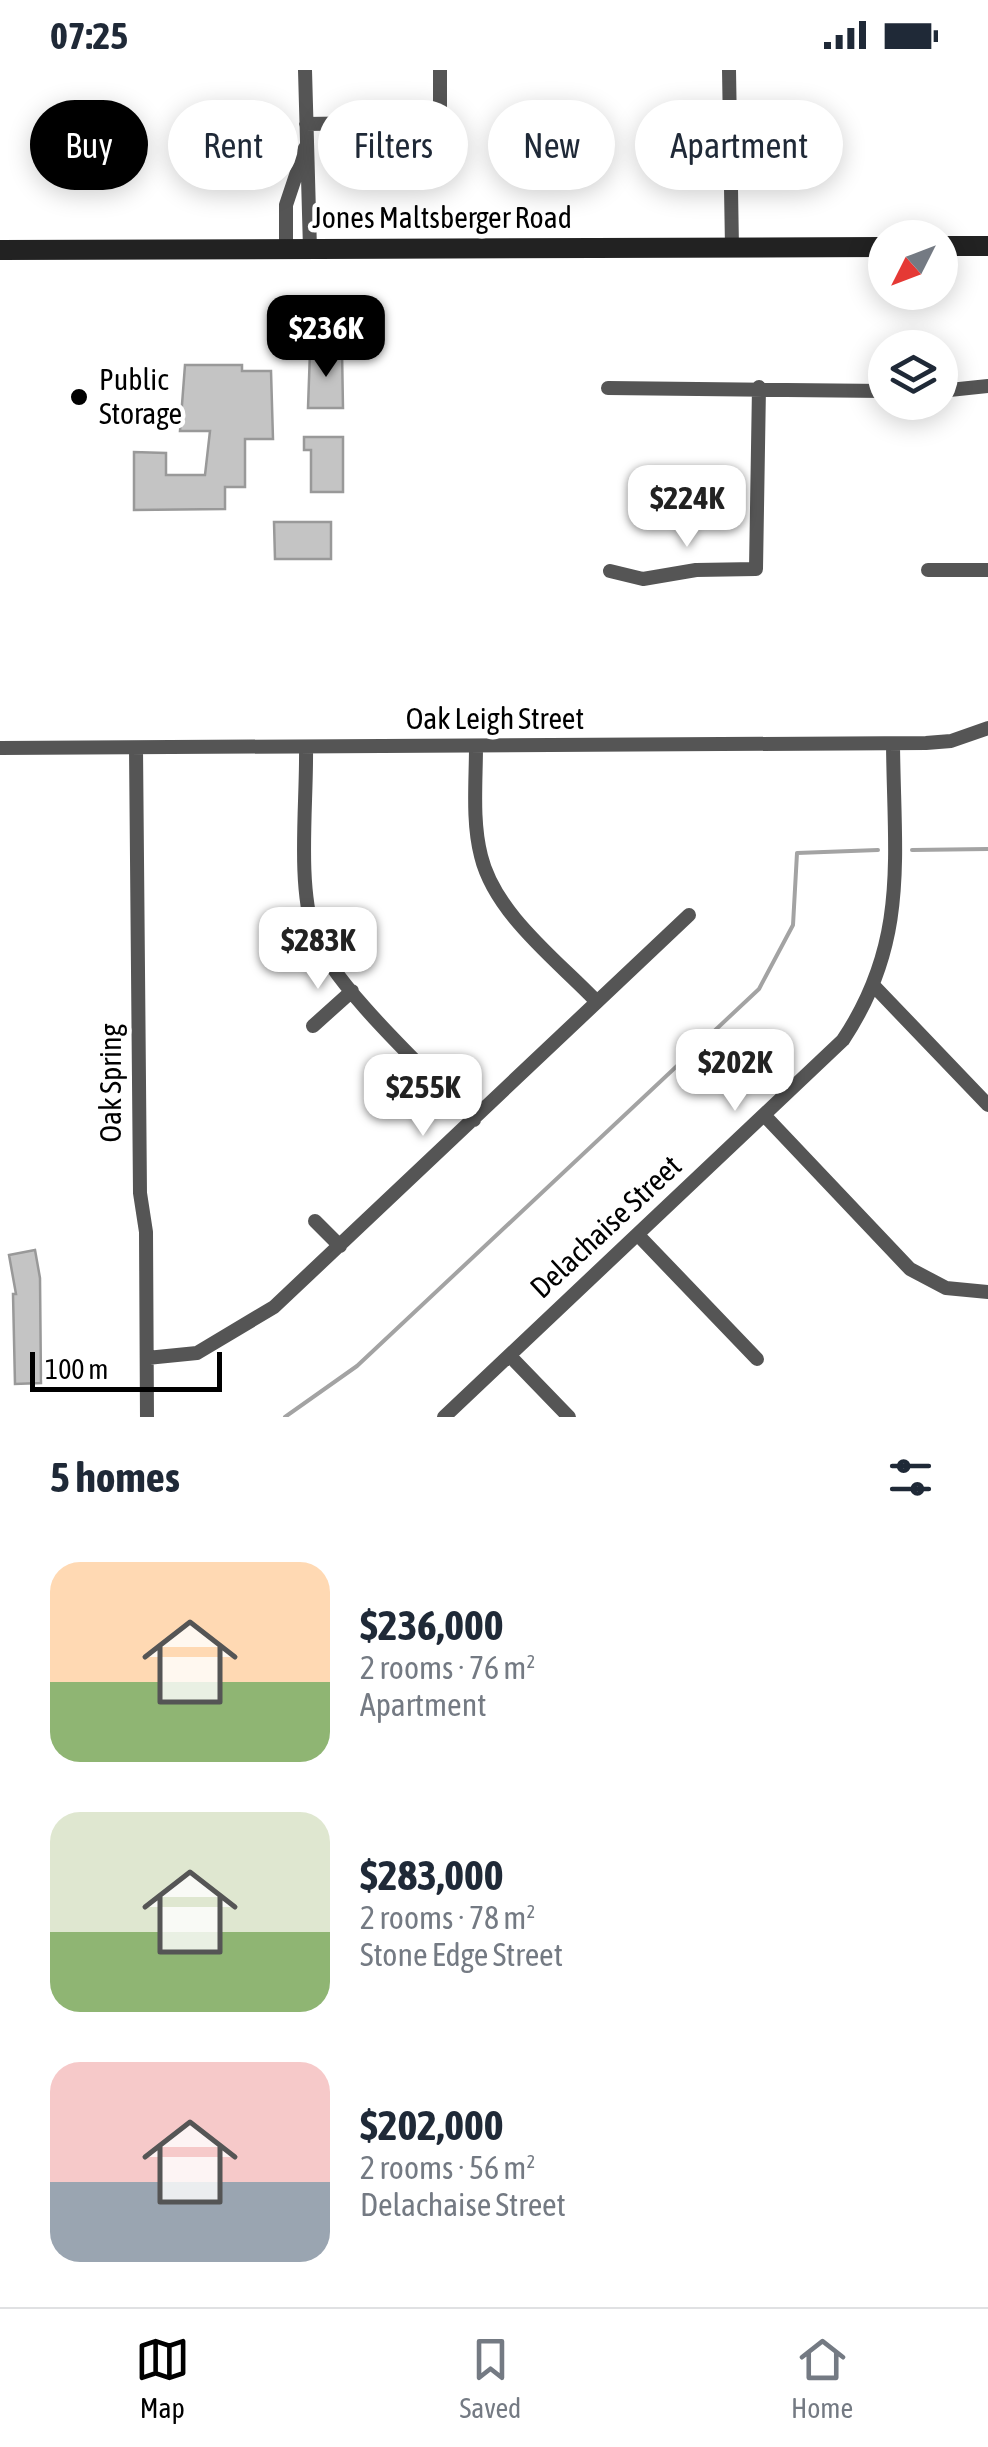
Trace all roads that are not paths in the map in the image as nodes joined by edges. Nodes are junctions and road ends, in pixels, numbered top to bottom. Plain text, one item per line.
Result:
1 (306, 70) edge
2 (440, 70) edge
3 (729, 70) edge
4 (306, 124) junction
5 (305, 147) junction
6 (958, 246) edge
7 (988, 246) edge
8 (868, 247) edge
9 (732, 248) junction
10 (286, 249) junction
11 (310, 249) junction
12 (0, 250) edge
13 (988, 386) edge
14 (759, 387) junction
15 (608, 388) dead end
16 (958, 389) edge
17 (868, 390) edge
18 (928, 570) dead end
19 (988, 570) edge
20 (610, 571) dead end
21 (988, 728) edge
22 (893, 744) junction
23 (476, 746) junction
24 (0, 748) edge
25 (136, 748) junction
26 (306, 748) junction
27 (689, 915) dead end
28 (874, 986) junction
29 (352, 991) junction
30 (598, 1002) junction
31 (312, 1026) dead end
32 (988, 1105) edge
33 (764, 1116) junction
34 (474, 1120) junction
35 (315, 1221) dead end
36 (638, 1235) junction
37 (340, 1246) junction
38 (988, 1292) edge
39 (510, 1356) junction
40 (147, 1358) junction
41 (757, 1359) dead end
42 (147, 1417) edge
43 (444, 1417) edge
44 (568, 1417) edge

1 - 4 street
2 - 4 street
3 - 9 street
4 - 5 street
5 - 10 street
5 - 11 street
6 - 7 main road
8 - 9 main road, Jones Maltsberger Road
9 - 11 main road, Jones Maltsberger Road
10 - 11 main road, Jones Maltsberger Road
10 - 12 main road, Jones Maltsberger Road
13 - 16 street
14 - 15 street
14 - 17 street
14 - 20 street
18 - 19 street
21 - 22 street, Oak Leigh Street
22 - 23 street, Oak Leigh Street
22 - 28 street, Delachaise Street
23 - 26 street, Oak Leigh Street
23 - 30 street
24 - 25 street, Oak Leigh Street
25 - 26 street, Oak Leigh Street
25 - 40 street, Oak Spring
26 - 29 street
27 - 30 street
28 - 32 street
28 - 33 street, Delachaise Street
29 - 31 street
29 - 34 street
30 - 34 street
33 - 36 street, Delachaise Street
33 - 38 street
34 - 37 street
35 - 37 street
36 - 39 street, Delachaise Street
36 - 41 street
37 - 40 street
39 - 43 street, Delachaise Street
39 - 44 street
40 - 42 street, Oak Spring

